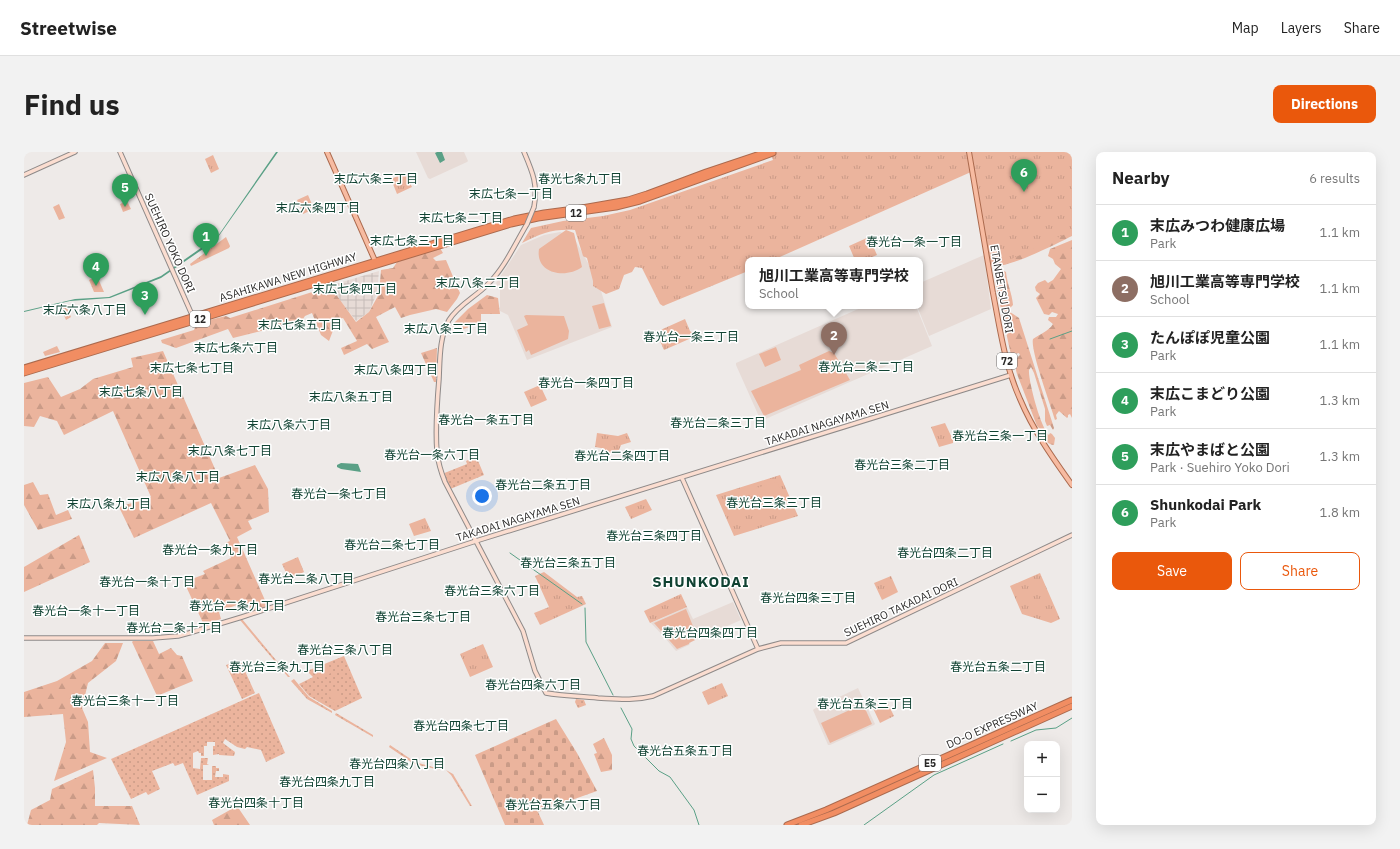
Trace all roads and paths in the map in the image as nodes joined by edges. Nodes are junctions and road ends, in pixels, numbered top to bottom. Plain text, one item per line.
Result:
1 (75, 152) edge
2 (120, 152) edge
3 (327, 152) edge
4 (524, 152) edge
5 (766, 152) edge
6 (969, 152) edge
7 (773, 153) dead end
8 (24, 175) edge
9 (376, 264) junction
10 (193, 319) junction
11 (24, 368) edge
12 (24, 373) edge
13 (1011, 375) junction
14 (682, 478) junction
15 (1072, 485) edge
16 (1072, 535) edge
17 (476, 542) junction
18 (24, 638) edge
19 (758, 649) junction
20 (1072, 700) edge
21 (1072, 706) edge
22 (788, 825) edge
23 (801, 825) edge

1 - 8 street
2 - 10 street, SUEHIRO YOKO DORI
3 - 9 main road
4 - 17 street, SUEHIRO TAKADAI DORI, bridge
5 - 9 highway, ASAHIKAWA NEW HIGHWAY / 12
6 - 13 main road, ETANBETSU DORI / 72
7 - 9 highway, ASAHIKAWA NEW HIGHWAY / 12
9 - 10 highway, ASAHIKAWA NEW HIGHWAY / 12
10 - 11 highway, ASAHIKAWA NEW HIGHWAY / 12
10 - 12 highway, ASAHIKAWA NEW HIGHWAY / 12
13 - 14 street, TAKADAI NAGAYAMA SEN
13 - 15 main road, ETANBETSU DORI / 72
14 - 17 street, TAKADAI NAGAYAMA SEN
14 - 19 street
16 - 19 street, SUEHIRO TAKADAI DORI
17 - 18 street, TAKADAI NAGAYAMA SEN
17 - 19 street, SUEHIRO TAKADAI DORI
20 - 22 highway, DO-O EXPRESSWAY / E5
21 - 23 highway, DO-O EXPRESSWAY / E5

